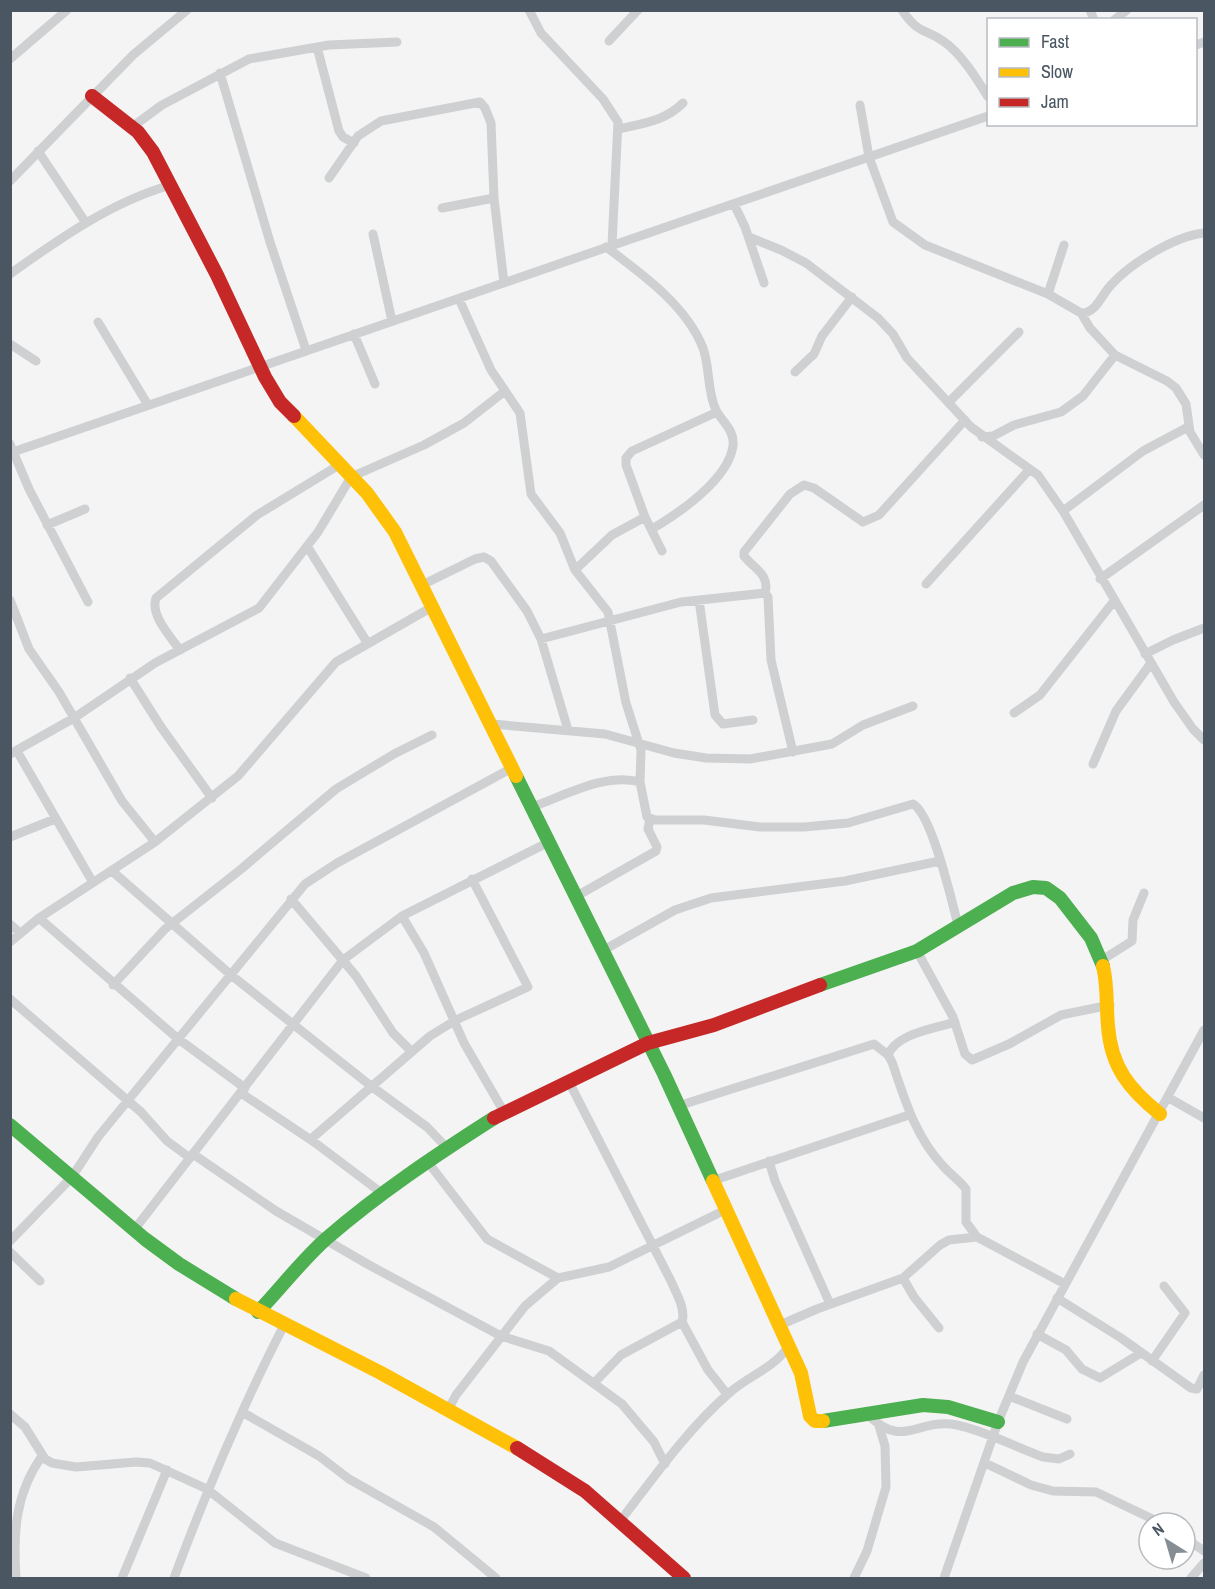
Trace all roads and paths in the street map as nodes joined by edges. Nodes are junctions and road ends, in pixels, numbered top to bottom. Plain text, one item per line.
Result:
1 (67, 10) edge
2 (187, 10) edge
3 (529, 10) edge
4 (638, 10) edge
5 (902, 10) edge
6 (609, 41) dead end
7 (397, 42) dead end
8 (317, 47) junction
9 (12, 54) edge
10 (220, 73) junction
11 (92, 96) junction
12 (987, 97) edge
13 (683, 103) dead end
14 (860, 105) dead end
15 (987, 116) edge
16 (132, 127) junction
17 (619, 129) junction
18 (354, 143) junction
19 (38, 150) junction
20 (869, 157) junction
21 (329, 178) dead end
22 (10, 181) edge
23 (171, 185) junction
24 (494, 198) junction
25 (734, 204) junction
26 (442, 208) dead end
27 (86, 223) junction
28 (1204, 233) edge
29 (373, 234) dead end
30 (749, 237) junction
31 (1064, 244) dead end
32 (609, 246) junction
33 (10, 274) edge
34 (504, 283) junction
35 (764, 283) dead end
36 (1048, 294) junction
37 (852, 297) junction
38 (459, 299) junction
39 (1081, 313) junction
40 (392, 321) junction
41 (98, 322) dead end
42 (1019, 332) dead end
43 (354, 334) junction
44 (10, 344) edge
45 (306, 350) junction
46 (1114, 355) junction
47 (36, 361) dead end
48 (259, 367) junction
49 (795, 372) dead end
50 (375, 384) dead end
51 (505, 391) junction
52 (949, 402) junction
53 (148, 405) junction
54 (717, 412) junction
55 (964, 420) junction
56 (1188, 427) junction
57 (981, 437) junction
58 (11, 449) edge
59 (1204, 455) edge
60 (339, 465) junction
61 (1029, 470) junction
62 (351, 477) junction
63 (1204, 505) edge
64 (85, 509) dead end
65 (1063, 511) junction
66 (645, 517) junction
67 (48, 525) junction
68 (652, 529) junction
69 (307, 546) junction
70 (662, 551) dead end
71 (575, 570) junction
72 (1101, 579) junction
73 (424, 584) junction
74 (926, 584) dead end
75 (765, 593) junction
76 (10, 600) edge
77 (699, 600) junction
78 (1114, 601) junction
79 (88, 602) dead end
80 (432, 607) junction
81 (612, 622) junction
82 (1204, 628) edge
83 (541, 639) junction
84 (368, 644) junction
85 (180, 650) junction
86 (1148, 659) junction
87 (130, 678) junction
88 (913, 706) dead end
89 (1014, 713) dead end
90 (74, 718) junction
91 (753, 720) dead end
92 (492, 724) junction
93 (568, 730) junction
94 (432, 735) dead end
95 (1204, 740) edge
96 (639, 743) junction
97 (793, 752) junction
98 (14, 753) edge
99 (1093, 764) dead end
100 (512, 768) junction
101 (640, 782) junction
102 (212, 798) junction
103 (532, 807) junction
104 (55, 819) junction
105 (650, 819) junction
106 (10, 837) edge
107 (155, 842) junction
108 (549, 842) junction
109 (940, 863) junction
110 (112, 871) junction
111 (472, 879) junction
112 (92, 881) junction
113 (1144, 893) dead end
114 (575, 897) junction
115 (291, 899) junction
116 (402, 916) junction
117 (39, 918) junction
118 (10, 924) edge
119 (171, 924) junction
120 (958, 925) junction
121 (20, 933) junction
122 (10, 942) edge
123 (602, 951) junction
124 (917, 951) junction
125 (343, 960) junction
126 (1102, 960) junction
127 (231, 975) junction
128 (113, 985) junction
129 (10, 999) edge
130 (1110, 1005) junction
131 (456, 1020) junction
132 (955, 1022) junction
133 (294, 1026) junction
134 (1204, 1033) edge
135 (177, 1038) junction
136 (648, 1043) junction
137 (410, 1050) junction
138 (888, 1055) junction
139 (568, 1082) junction
140 (371, 1086) junction
141 (243, 1091) junction
142 (1169, 1098) junction
143 (127, 1102) junction
144 (678, 1106) junction
145 (504, 1112) junction
146 (1160, 1114) junction
147 (909, 1115) junction
148 (1204, 1118) edge
149 (10, 1125) edge
150 (311, 1139) junction
151 (447, 1148) junction
152 (192, 1156) junction
153 (427, 1161) junction
154 (769, 1161) junction
155 (72, 1178) junction
156 (712, 1181) junction
157 (383, 1194) junction
158 (725, 1210) junction
159 (968, 1227) junction
160 (134, 1230) junction
161 (977, 1237) junction
162 (960, 1238) junction
163 (325, 1240) junction
164 (10, 1241) edge
165 (653, 1245) junction
166 (10, 1252) edge
167 (558, 1278) junction
168 (903, 1278) junction
169 (40, 1281) dead end
170 (1065, 1284) junction
171 (1164, 1286) dead end
172 (1057, 1298) junction
173 (830, 1304) junction
174 (258, 1312) junction
175 (682, 1322) junction
176 (284, 1325) junction
177 (780, 1325) junction
178 (939, 1328) dead end
179 (1037, 1334) junction
180 (501, 1336) junction
181 (789, 1346) junction
182 (1141, 1353) junction
183 (795, 1360) junction
184 (778, 1361) junction
185 (1152, 1361) junction
186 (1204, 1375) edge
187 (595, 1383) junction
188 (727, 1394) junction
189 (1009, 1396) junction
190 (448, 1410) junction
191 (242, 1412) junction
192 (10, 1414) edge
193 (867, 1414) junction
194 (1067, 1419) dead end
195 (998, 1422) junction
196 (879, 1426) junction
197 (894, 1433) junction
198 (993, 1438) junction
199 (654, 1442) junction
200 (885, 1446) junction
201 (675, 1452) junction
202 (1070, 1454) dead end
203 (42, 1456) junction
204 (985, 1463) junction
205 (665, 1464) junction
206 (166, 1470) junction
207 (207, 1489) junction
208 (1137, 1512) edge
209 (621, 1520) junction
210 (1204, 1563) edge
211 (16, 1578) edge
212 (122, 1578) edge
213 (174, 1578) edge
214 (366, 1578) edge
215 (496, 1578) edge
216 (684, 1578) edge
217 (854, 1578) edge
218 (944, 1578) edge
219 (1191, 1578) edge

1 - 9 street
2 - 11 street
3 - 17 street
4 - 6 street
5 - 12 street
7 - 8 street
8 - 10 street
8 - 18 street
10 - 16 street
10 - 45 street
11 - 16 street
11 - 19 street
13 - 17 street
14 - 20 street
15 - 20 street
16 - 23 street
17 - 32 street
18 - 21 street
18 - 24 street
19 - 22 street
19 - 27 street
20 - 25 street
20 - 36 street
23 - 27 street
23 - 48 street
24 - 26 street
24 - 34 street
25 - 30 street
25 - 32 street
27 - 33 street
28 - 39 street
29 - 40 street
30 - 35 street
30 - 37 street
31 - 36 street
32 - 34 street
32 - 54 street
34 - 38 street
36 - 39 street
37 - 49 street
37 - 52 street
38 - 40 street
38 - 51 street
39 - 46 street
40 - 43 street
41 - 53 street
42 - 52 street
43 - 45 street
43 - 50 street
44 - 47 street
45 - 48 street
46 - 56 street
46 - 57 street
48 - 53 street
48 - 60 street
51 - 62 street
51 - 71 street
52 - 55 street
53 - 58 street
54 - 66 street
54 - 68 street
55 - 57 street
55 - 75 street
56 - 59 street
56 - 65 street
57 - 61 street
58 - 67 street
60 - 62 street
60 - 85 street
61 - 65 street
61 - 74 street
62 - 69 street
62 - 73 street
63 - 72 street
64 - 67 street
65 - 72 street
66 - 68 street
66 - 71 street
67 - 79 street
68 - 70 street
69 - 84 street
69 - 85 street
71 - 81 street
72 - 78 street
73 - 80 street
73 - 83 street
75 - 77 street
75 - 97 street
76 - 90 street
77 - 81 street
77 - 91 street
78 - 86 street
78 - 89 street
80 - 84 street
80 - 92 street
81 - 83 street
81 - 96 street
82 - 86 street
83 - 93 street
84 - 102 street
85 - 87 street
86 - 95 street
86 - 99 street
87 - 90 street
87 - 102 street
88 - 97 street
90 - 98 street
90 - 107 street
92 - 93 street
92 - 100 street
93 - 96 street
94 - 119 street
96 - 97 street
96 - 101 street
98 - 104 street
100 - 103 street
100 - 115 street
101 - 103 street
101 - 105 street
102 - 107 street
103 - 108 street
104 - 106 street
104 - 112 street
105 - 109 street
105 - 114 street
107 - 110 street
108 - 111 street
108 - 114 street
109 - 120 street
109 - 123 street
110 - 112 street
110 - 119 street
111 - 116 street
111 - 131 street
112 - 117 street
113 - 126 street
114 - 123 street
115 - 125 street
115 - 127 street
116 - 125 street
116 - 131 street
117 - 121 street
117 - 128 street
118 - 121 street
119 - 127 street
119 - 128 street
120 - 124 street
120 - 126 street
121 - 122 street
123 - 136 street
124 - 132 street
124 - 136 street
125 - 133 street
125 - 137 street
126 - 130 street
127 - 133 street
127 - 135 street
128 - 135 street
129 - 143 street
130 - 132 street
130 - 146 street
131 - 137 street
131 - 145 street
132 - 138 street
133 - 140 street
133 - 141 street
134 - 142 street
135 - 141 street
135 - 143 street
136 - 139 street
136 - 144 street
137 - 140 street
138 - 144 street
138 - 147 street
139 - 145 street
139 - 165 street
140 - 150 street
140 - 151 street
141 - 150 street
141 - 152 street
142 - 146 street
142 - 148 street
143 - 152 street
143 - 155 street
144 - 156 street
145 - 151 street
146 - 170 street
147 - 154 street
147 - 159 street
149 - 155 street
150 - 157 street
151 - 153 street
152 - 160 street
152 - 163 street
153 - 157 street
153 - 167 street
154 - 156 street
154 - 173 street
155 - 160 street
155 - 164 street
156 - 158 street
157 - 163 street
158 - 165 street
158 - 177 street
159 - 161 street
159 - 162 street
160 - 174 street
161 - 162 street
161 - 170 street
162 - 168 street
163 - 174 street
163 - 180 street
165 - 167 street
165 - 175 street
166 - 169 street
167 - 180 street
168 - 173 street
168 - 178 street
170 - 172 street
171 - 185 street
172 - 179 street
172 - 182 street
173 - 177 street
174 - 176 street
175 - 187 street
175 - 188 street
176 - 190 street
176 - 191 street
177 - 181 street
179 - 182 street
179 - 189 street
180 - 187 street
180 - 190 street
181 - 183 street
181 - 184 street
182 - 185 street
183 - 184 street
183 - 193 street
184 - 188 street
185 - 186 street
187 - 199 street
188 - 201 street
189 - 194 street
189 - 195 street
190 - 209 street
191 - 207 street
191 - 215 street
192 - 203 street
193 - 195 street
193 - 196 street
195 - 198 street
196 - 197 street
196 - 200 street
197 - 198 street
197 - 200 street
198 - 202 street
198 - 204 street
199 - 201 street
199 - 205 street
200 - 217 street
201 - 205 street
203 - 206 street
203 - 211 street
204 - 208 street
204 - 218 street
205 - 209 street
206 - 207 street
206 - 212 street
207 - 213 street
207 - 214 street
209 - 216 street
210 - 219 street

